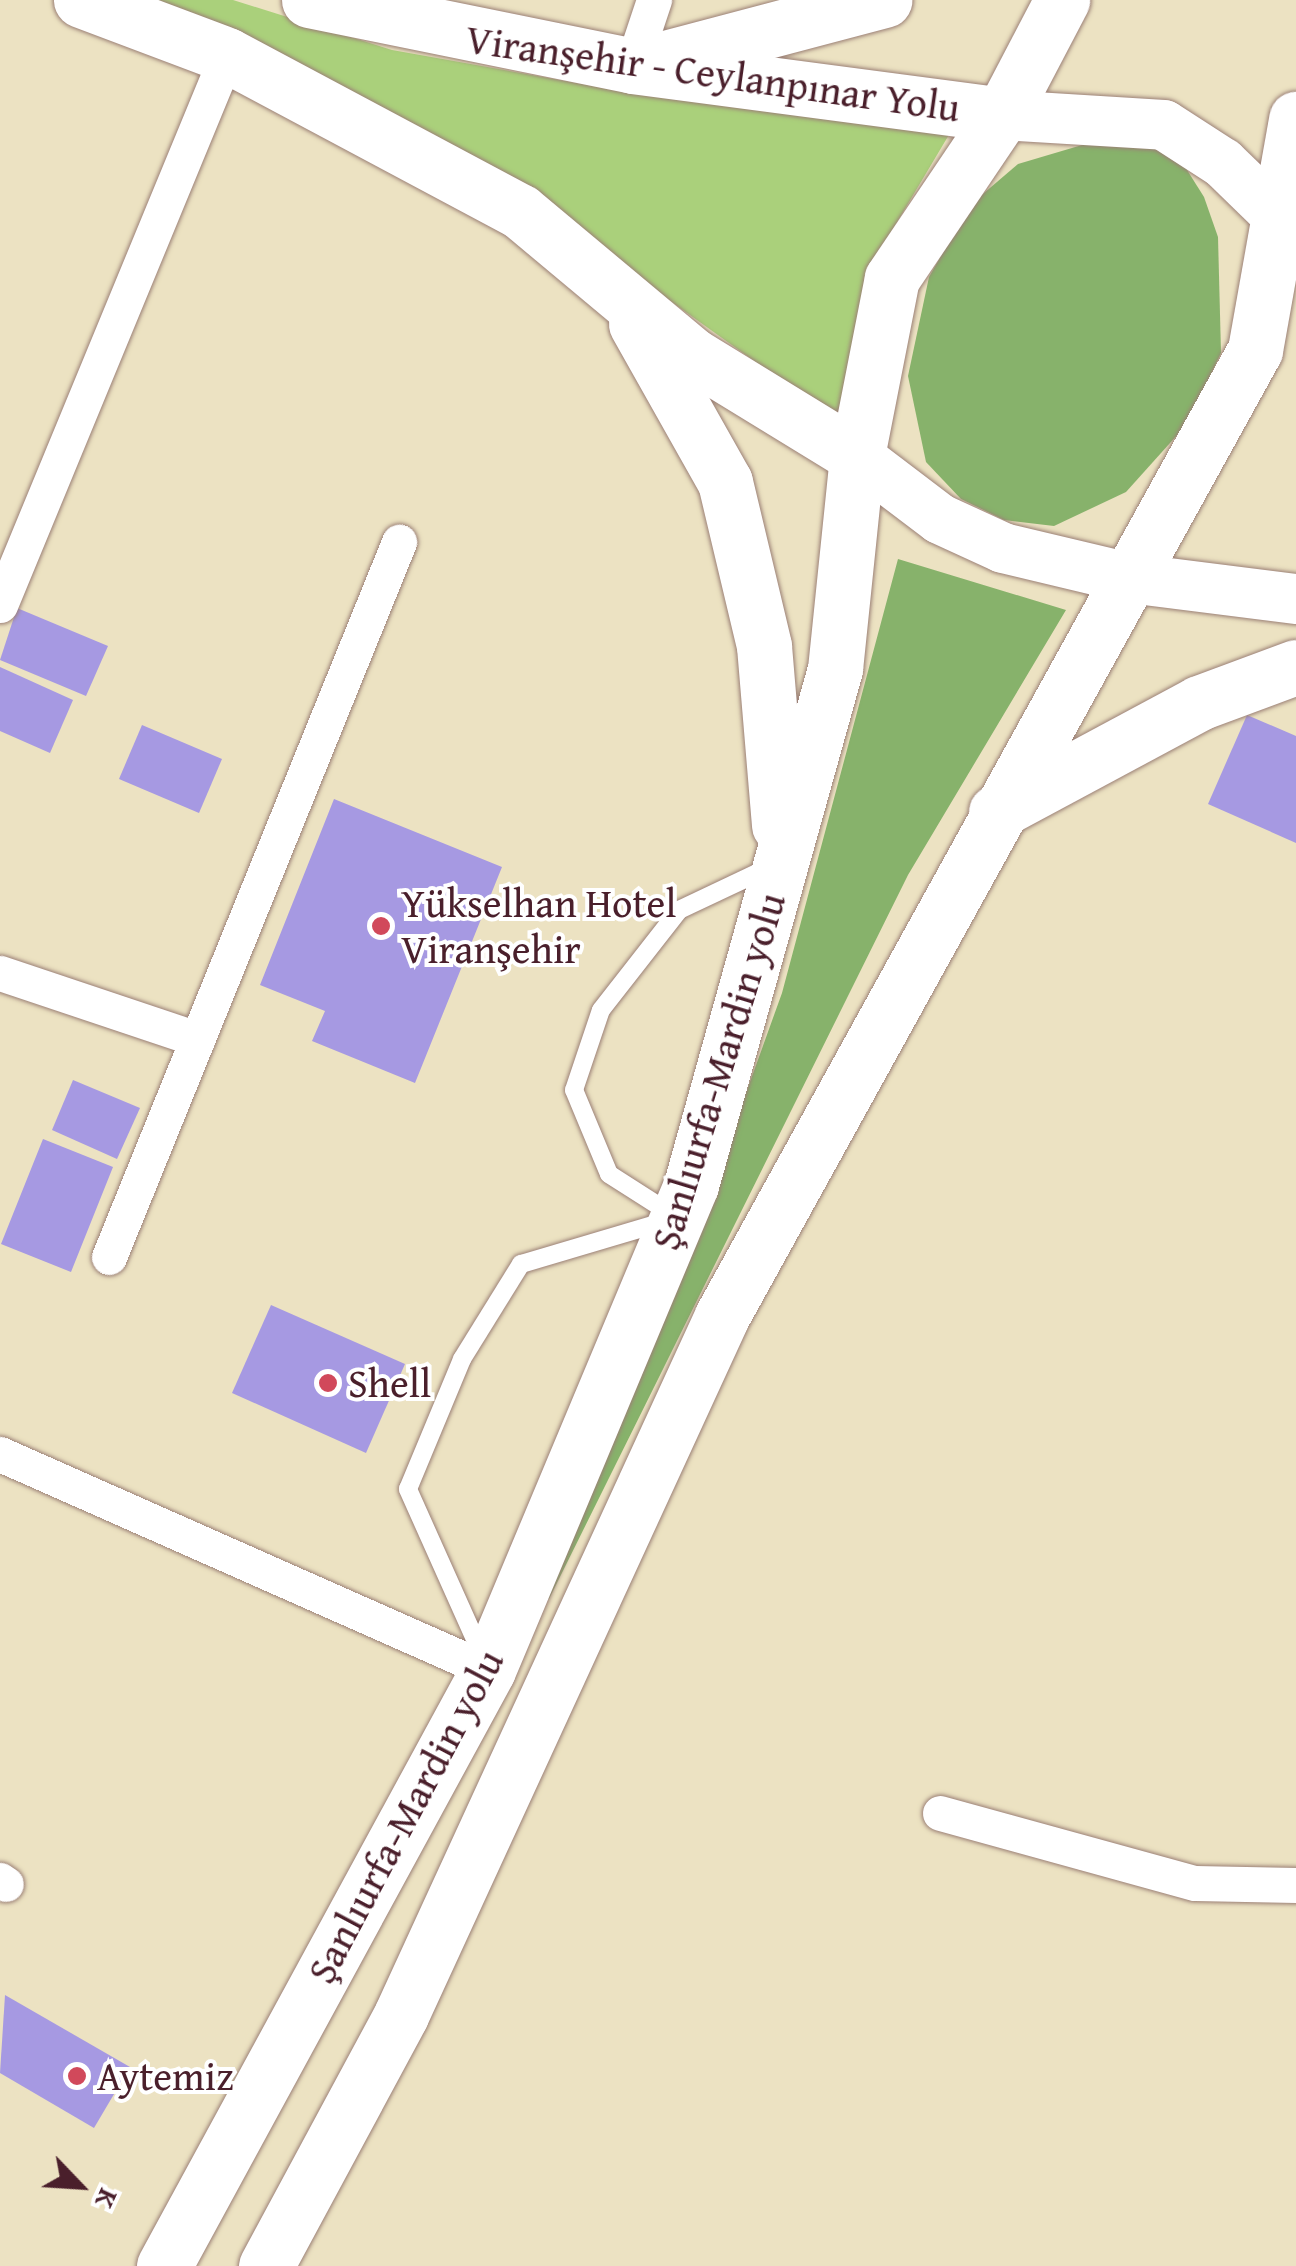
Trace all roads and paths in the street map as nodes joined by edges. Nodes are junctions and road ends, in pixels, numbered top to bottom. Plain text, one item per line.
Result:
1 (81, 0) edge
2 (308, 0) edge
3 (654, 0) edge
4 (884, 0) edge
5 (1062, 0) edge
6 (227, 55) junction
7 (632, 66) junction
8 (1002, 116) junction
9 (1296, 119) edge
10 (1289, 228) edge
11 (620, 295) junction
12 (858, 456) junction
13 (399, 542) dead end
14 (1129, 578) junction
15 (1296, 599) edge
16 (0, 605) edge
17 (1296, 666) edge
18 (996, 812) junction
19 (782, 861) junction
20 (0, 973) edge
21 (197, 1040) junction
22 (678, 1218) junction
23 (109, 1257) dead end
24 (0, 1454) edge
25 (488, 1670) junction
26 (940, 1813) dead end
27 (1296, 1884) edge
28 (164, 2266) edge
29 (266, 2266) edge

1 - 6 highway
2 - 7 highway, Viranşehir - Ceylanpınar Yolu
3 - 7 street
4 - 7 highway
5 - 8 highway, Şanlıurfa-Mardin yolu
6 - 11 highway
6 - 16 street
7 - 8 highway, Viranşehir - Ceylanpınar Yolu
8 - 10 main road
8 - 12 highway, Şanlıurfa-Mardin yolu
9 - 10 highway
10 - 14 highway
11 - 12 highway
11 - 19 highway
12 - 14 main road
12 - 19 highway, Şanlıurfa-Mardin yolu
13 - 21 street
14 - 15 main road
14 - 18 highway
17 - 18 highway
18 - 29 highway
19 - 22 highway, Şanlıurfa-Mardin yolu
19 - 22 lane
20 - 21 street
21 - 23 street
22 - 25 highway, Şanlıurfa-Mardin yolu
22 - 25 lane
24 - 25 street
25 - 28 highway, Şanlıurfa-Mardin yolu
26 - 27 street

